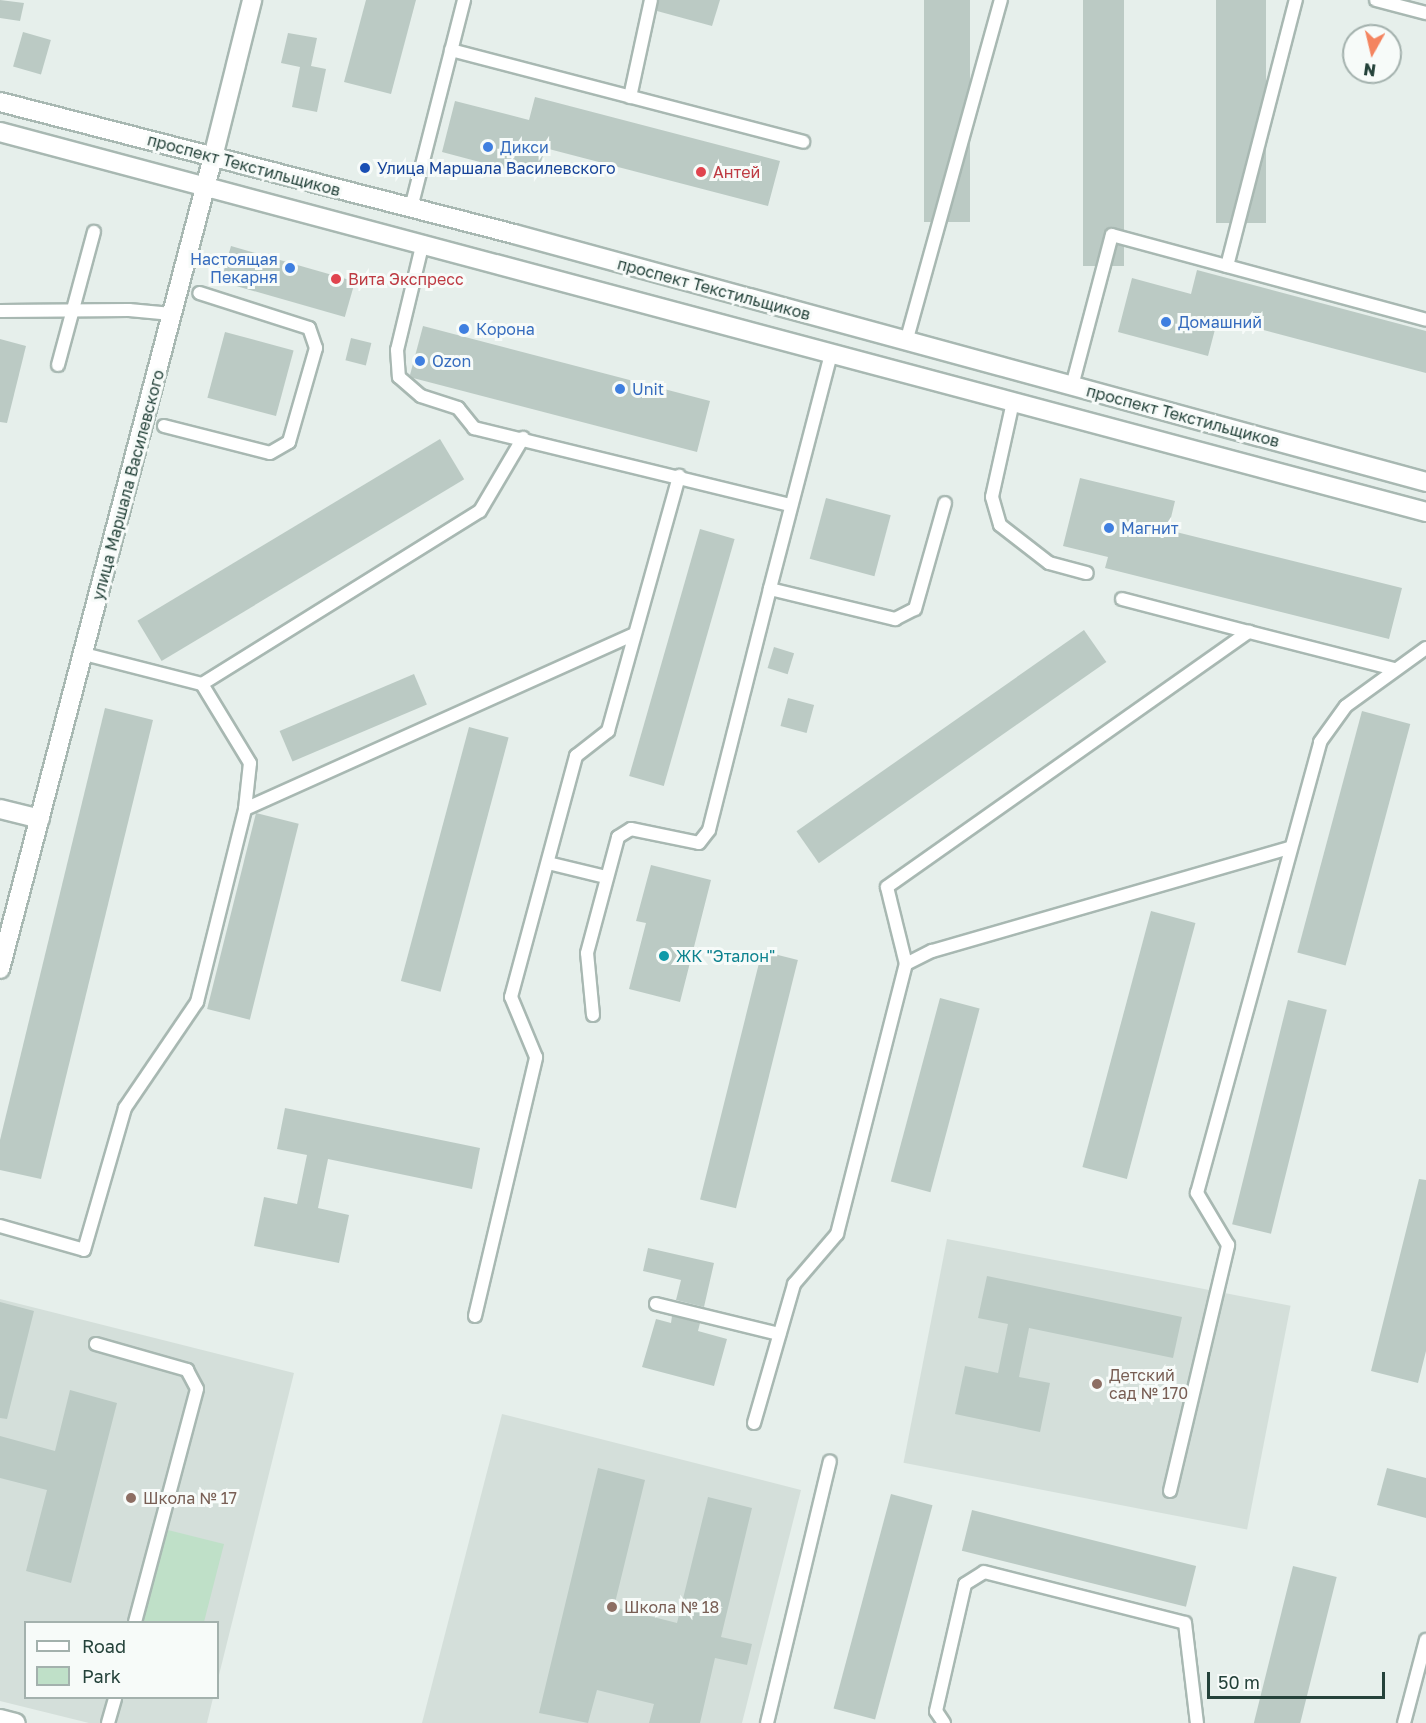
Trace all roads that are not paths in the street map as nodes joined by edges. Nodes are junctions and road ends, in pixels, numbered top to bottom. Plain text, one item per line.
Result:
1 (252, 0) edge
2 (464, 0) edge
3 (651, 0) edge
4 (1001, 0) edge
5 (1296, 0) edge
6 (1376, 0) edge
7 (1426, 13) edge
8 (451, 50) junction
9 (630, 97) junction
10 (0, 102) edge
11 (0, 132) edge
12 (803, 142) dead end
13 (213, 157) junction
14 (206, 186) junction
15 (411, 208) junction
16 (94, 232) dead end
17 (423, 242) junction
18 (1227, 266) junction
19 (199, 293) dead end
20 (71, 310) junction
21 (0, 311) edge
22 (172, 314) junction
23 (1426, 320) edge
24 (906, 342) junction
25 (831, 354) junction
26 (58, 365) dead end
27 (1072, 386) junction
28 (1013, 402) junction
29 (164, 426) dead end
30 (523, 438) junction
31 (679, 476) junction
32 (1426, 482) edge
33 (945, 502) dead end
34 (791, 505) junction
35 (1426, 512) edge
36 (1088, 573) dead end
37 (770, 589) junction
38 (1122, 599) dead end
39 (1249, 632) junction
40 (634, 634) junction
41 (1426, 648) edge
42 (84, 654) junction
43 (1394, 669) junction
44 (202, 684) junction
45 (0, 808) edge
46 (245, 808) junction
47 (40, 819) junction
48 (1289, 848) junction
49 (548, 863) junction
50 (606, 877) junction
51 (906, 964) junction
52 (0, 969) edge
53 (593, 1015) dead end
54 (0, 1226) edge
55 (656, 1304) dead end
56 (475, 1316) dead end
57 (779, 1334) junction
58 (96, 1344) dead end
59 (754, 1423) dead end
60 (830, 1461) dead end
61 (1170, 1491) dead end
62 (136, 1621) edge
63 (1426, 1640) edge
64 (115, 1699) edge
65 (0, 1719) edge
66 (16, 1723) edge
67 (108, 1723) edge
68 (767, 1723) edge
69 (945, 1723) edge
70 (1197, 1723) edge
71 (1404, 1723) edge

1 - 13 main road, улица Маршала Василевского
2 - 8 lane
3 - 9 lane
4 - 24 lane
5 - 18 lane
6 - 7 lane
8 - 9 lane
8 - 15 lane
9 - 12 lane
10 - 13 main road, проспект Текстильщиков
11 - 14 main road, проспект Текстильщиков
13 - 14 main road, улица Маршала Василевского
13 - 15 main road, проспект Текстильщиков
14 - 17 main road, проспект Текстильщиков
14 - 22 main road, улица Маршала Василевского
15 - 24 main road, проспект Текстильщиков
16 - 20 lane
17 - 25 main road, проспект Текстильщиков
17 - 30 lane
18 - 23 lane
18 - 27 lane
19 - 29 lane
20 - 21 lane
20 - 22 lane
20 - 26 lane
22 - 42 main road, улица Маршала Василевского
24 - 27 main road, проспект Текстильщиков
25 - 28 main road, проспект Текстильщиков
25 - 34 lane
27 - 32 main road, проспект Текстильщиков
28 - 35 main road, проспект Текстильщиков
28 - 36 lane
30 - 31 lane
30 - 44 lane
31 - 34 lane
31 - 40 lane
33 - 37 lane
34 - 37 lane
37 - 50 lane
38 - 39 lane
39 - 43 lane
39 - 51 lane
40 - 46 lane
40 - 49 lane
41 - 43 lane
42 - 44 lane
42 - 47 main road, улица Маршала Василевского
43 - 48 lane
44 - 46 lane
45 - 47 main road
46 - 54 lane
47 - 52 main road, улица Маршала Василевского
48 - 51 lane
48 - 61 lane
49 - 50 lane
49 - 56 lane
50 - 53 lane
51 - 57 lane
55 - 57 lane
57 - 59 lane
58 - 62 lane
60 - 68 lane
63 - 71 lane
64 - 67 lane
65 - 66 main road
69 - 70 lane

